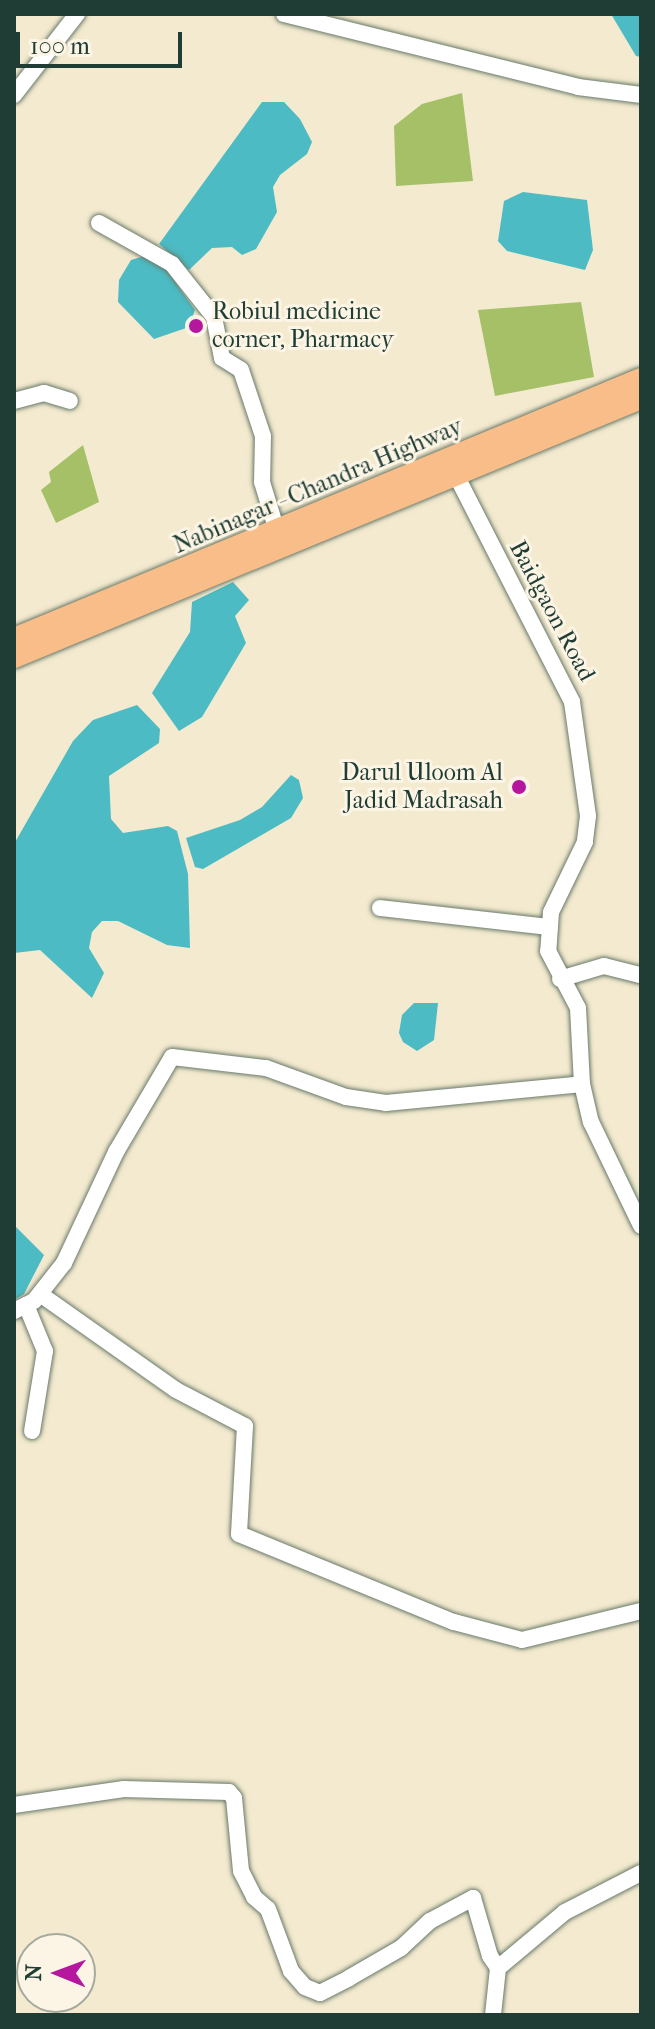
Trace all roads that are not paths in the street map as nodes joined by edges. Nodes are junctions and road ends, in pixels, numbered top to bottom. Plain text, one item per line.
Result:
1 (77, 14) edge
2 (284, 14) edge
3 (14, 95) edge
4 (641, 95) edge
5 (99, 223) dead end
6 (641, 379) edge
7 (641, 398) edge
8 (14, 401) edge
9 (70, 401) dead end
10 (456, 475) junction
11 (277, 531) junction
12 (14, 639) edge
13 (14, 657) edge
14 (380, 908) dead end
15 (550, 927) junction
16 (641, 975) edge
17 (560, 979) junction
18 (582, 1084) junction
19 (641, 1226) edge
20 (40, 1294) junction
21 (20, 1308) edge
22 (32, 1431) dead end
23 (641, 1611) edge
24 (14, 1805) edge
25 (641, 1873) edge
26 (498, 1968) junction
27 (493, 2015) edge

1 - 3 street
2 - 4 street
5 - 11 street
6 - 11 highway, Nabinagar - Chandra Highway
7 - 10 highway, Nabinagar - Chandra Highway
8 - 9 street
10 - 13 highway, Nabinagar - Chandra Highway
10 - 15 street, Baidgaon Road
11 - 12 highway, Nabinagar - Chandra Highway
14 - 15 street
15 - 17 street, Baidgaon Road
16 - 17 street
17 - 18 street, Baidgaon Road
18 - 19 street, Baidgaon Road
18 - 20 street
20 - 21 street
20 - 23 street
21 - 22 street
24 - 26 street
25 - 26 street
26 - 27 street

